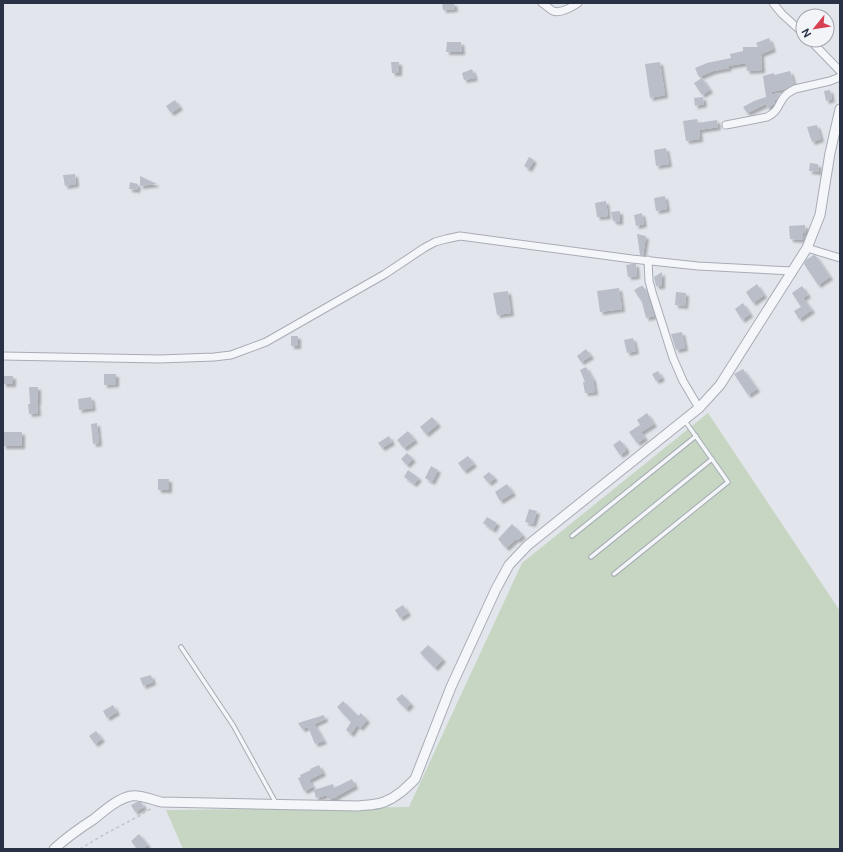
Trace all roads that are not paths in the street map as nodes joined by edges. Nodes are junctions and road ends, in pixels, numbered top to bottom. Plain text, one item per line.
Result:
1 (542, 3) edge
2 (578, 3) edge
3 (773, 3) edge
4 (795, 26) edge
5 (818, 48) edge
6 (840, 70) edge
7 (840, 77) edge
8 (840, 109) edge
9 (726, 125) dead end
10 (807, 248) junction
11 (840, 258) edge
12 (648, 260) junction
13 (792, 271) junction
14 (3, 356) edge
15 (699, 408) junction
16 (685, 420) junction
17 (696, 436) junction
18 (712, 459) junction
19 (572, 536) dead end
20 (591, 557) dead end
21 (614, 574) dead end
22 (181, 647) dead end
23 (277, 804) junction
24 (54, 849) edge

1 - 2 street
3 - 4 street
5 - 6 street
7 - 9 street
8 - 10 street
10 - 11 street
10 - 13 street
12 - 13 street
12 - 14 street
12 - 15 street
13 - 15 street
15 - 16 street
16 - 17 lane
16 - 23 street
17 - 18 lane
17 - 19 lane
18 - 20 lane
18 - 21 lane
22 - 23 lane
23 - 24 street

